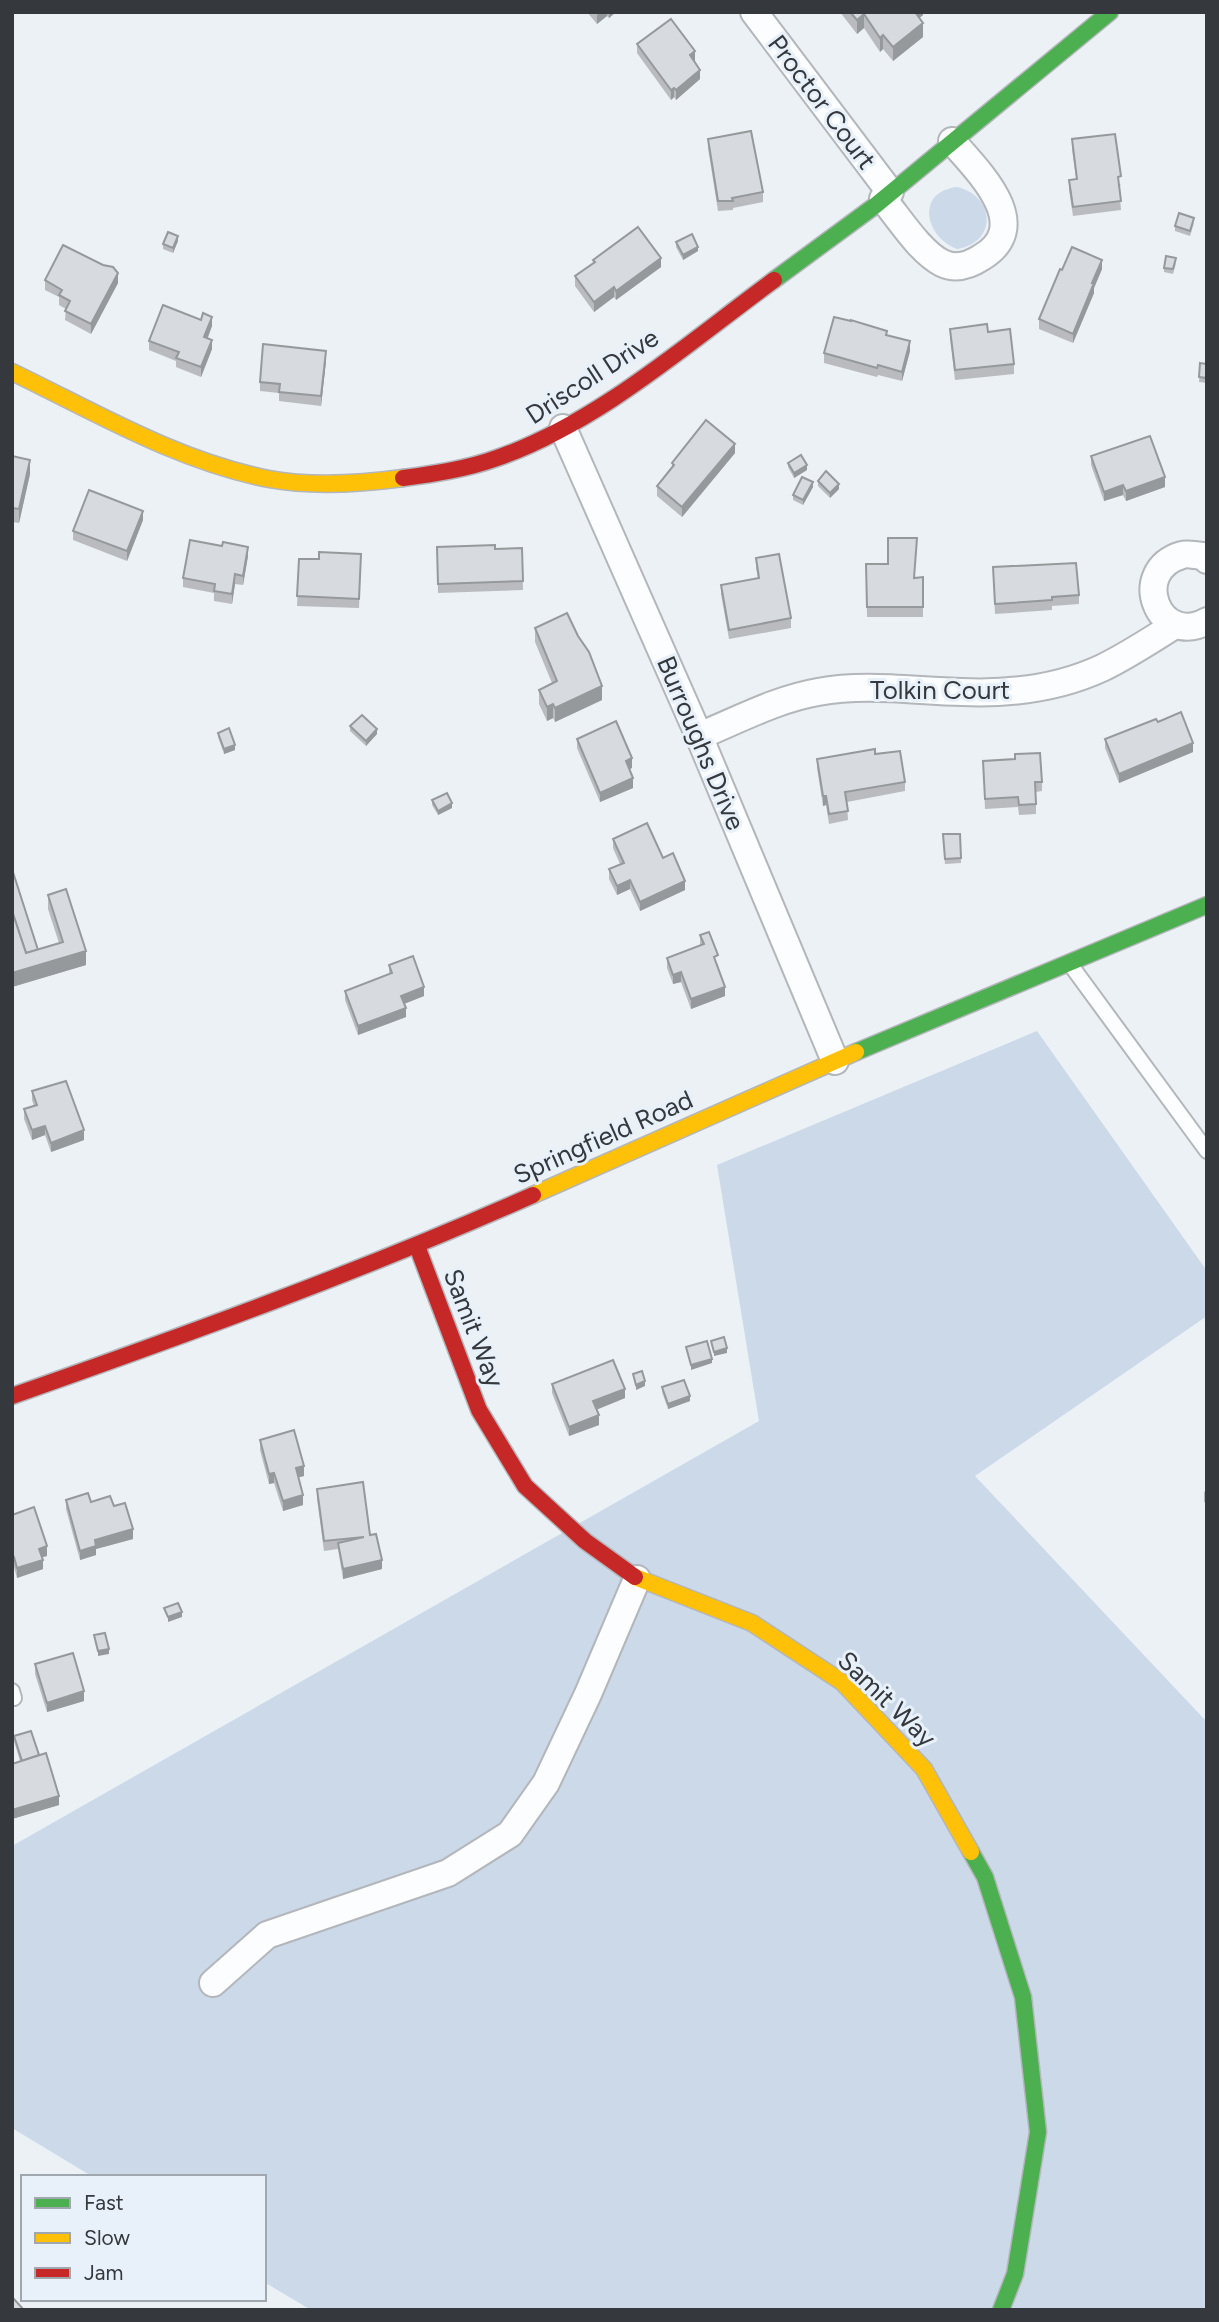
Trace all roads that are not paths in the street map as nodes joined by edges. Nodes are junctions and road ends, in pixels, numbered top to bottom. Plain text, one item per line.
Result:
1 (754, 12) edge
2 (1110, 12) edge
3 (952, 141) junction
4 (886, 195) junction
5 (12, 372) edge
6 (563, 428) junction
7 (1207, 560) edge
8 (1207, 621) edge
9 (1175, 625) junction
10 (699, 736) junction
11 (1207, 905) edge
12 (1070, 962) junction
13 (835, 1061) junction
14 (1207, 1151) edge
15 (417, 1246) junction
16 (12, 1396) edge
17 (636, 1579) junction
18 (213, 1983) dead end
19 (1001, 2310) edge

1 - 4 street, Proctor Court
2 - 3 street, Driscoll Drive
3 - 4 street, Driscoll Drive
3 - 4 street
4 - 6 street, Driscoll Drive
5 - 6 street, Driscoll Drive
6 - 10 street, Burroughs Drive
7 - 9 street
8 - 9 street
9 - 10 street, Tolkin Court
10 - 13 street, Burroughs Drive
11 - 12 street, Springfield Road
12 - 13 street, Springfield Road
12 - 14 lane
13 - 15 street, Springfield Road
15 - 16 street, Springfield Road
15 - 17 street, Samit Way
17 - 18 street
17 - 19 street, Samit Way

